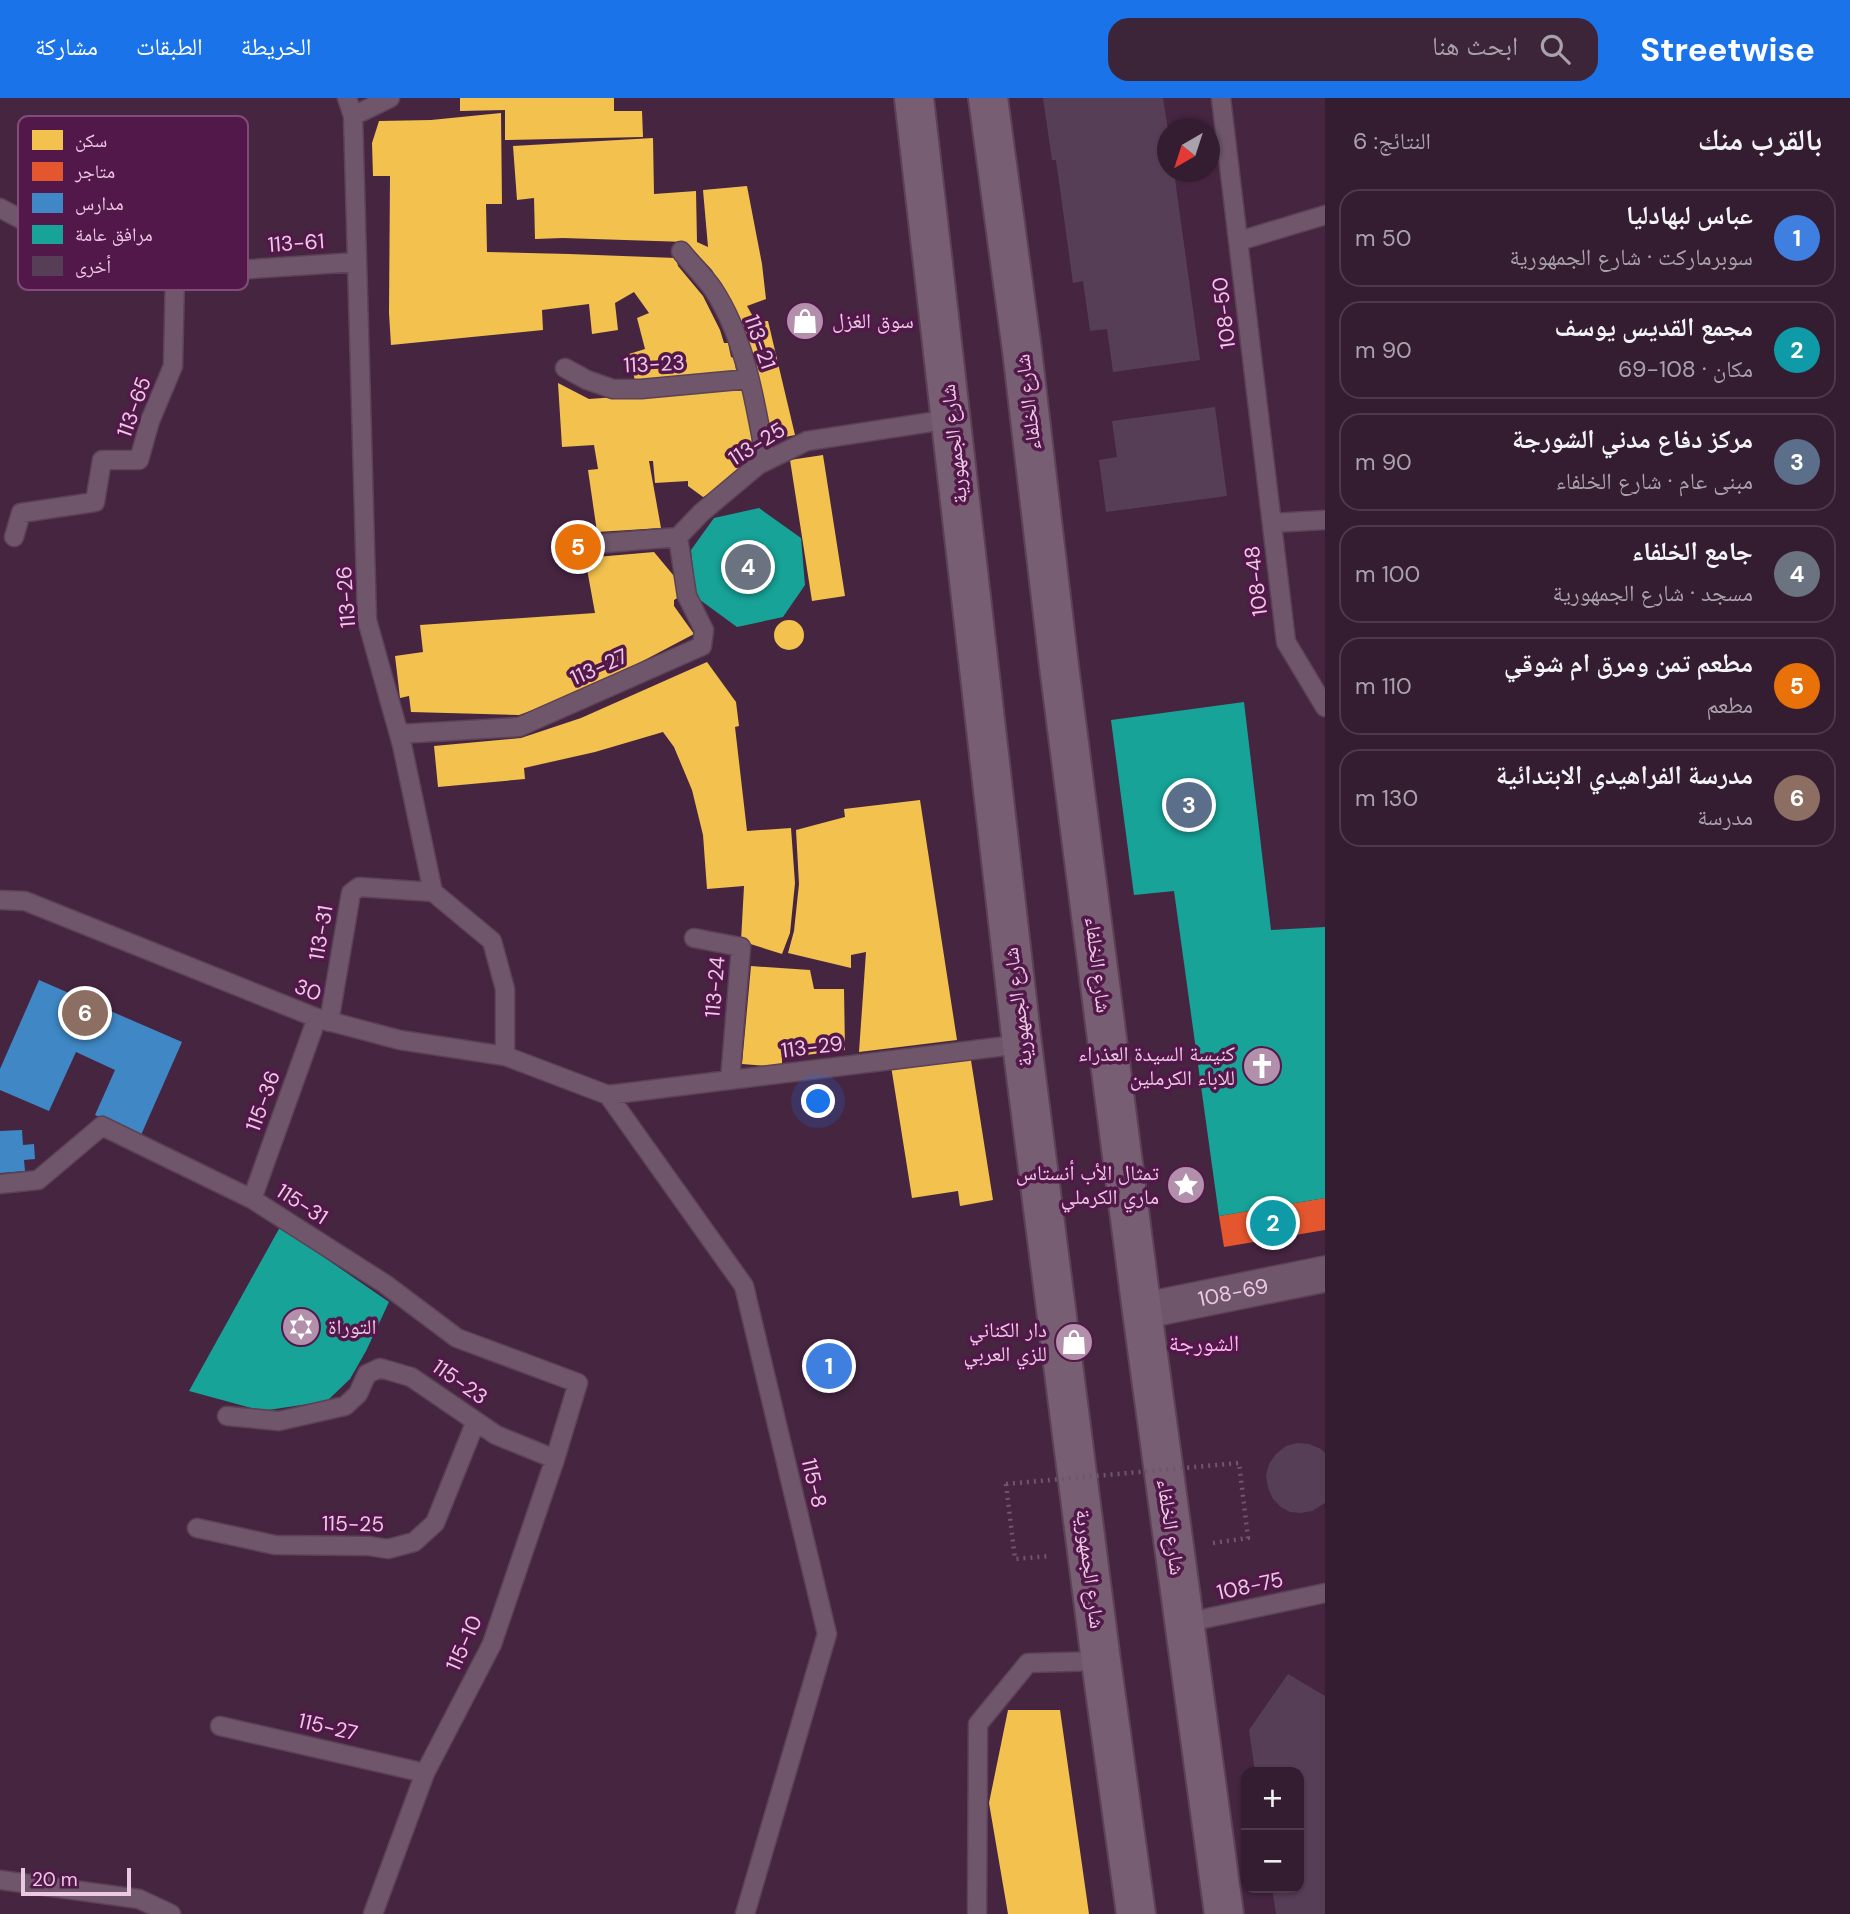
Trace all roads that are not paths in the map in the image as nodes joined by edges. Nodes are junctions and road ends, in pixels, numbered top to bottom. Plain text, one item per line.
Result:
1 (347, 98) edge
2 (390, 98) edge
3 (914, 98) edge
4 (988, 98) edge
5 (1222, 98) edge
6 (353, 116) junction
7 (0, 208) edge
8 (1325, 215) edge
9 (18, 218) edge
10 (1239, 241) junction
11 (681, 251) dead end
12 (357, 262) junction
13 (248, 269) edge
14 (175, 290) edge
15 (565, 368) dead end
16 (749, 379) junction
17 (951, 419) junction
18 (766, 461) junction
19 (1325, 520) edge
20 (1272, 523) junction
21 (14, 537) dead end
22 (678, 537) junction
23 (606, 543) dead end
24 (1325, 707) edge
25 (400, 734) junction
26 (433, 892) junction
27 (0, 900) edge
28 (694, 938) dead end
29 (323, 1020) junction
30 (1022, 1044) junction
31 (505, 1055) junction
32 (730, 1080) junction
33 (608, 1095) junction
34 (0, 1184) edge
35 (252, 1199) junction
36 (1325, 1274) edge
37 (1142, 1311) junction
38 (578, 1383) joint
39 (227, 1416) dead end
40 (476, 1421) junction
41 (555, 1459) junction
42 (197, 1528) dead end
43 (1325, 1593) edge
44 (1184, 1623) junction
45 (1101, 1661) junction
46 (220, 1726) dead end
47 (425, 1773) junction
48 (0, 1880) edge
49 (170, 1914) edge
50 (373, 1914) edge
51 (745, 1914) edge
52 (977, 1914) edge
53 (1136, 1914) edge
54 (1224, 1914) edge

1 - 6 lane, 113-26
2 - 6 lane
3 - 17 main road, شارع الجمهورية
4 - 37 main road, شارع الخلفاء
5 - 10 lane, 108-50
6 - 12 lane, 113-26
7 - 9 lane, 113-61
8 - 10 lane
10 - 20 lane, 108-50
11 - 16 lane, 113-21
12 - 13 lane, 113-61
12 - 25 lane, 113-26
14 - 21 lane, 113-65
15 - 16 lane, 113-23
16 - 18 lane, 113-21
17 - 18 lane, 113-25
17 - 30 main road, شارع الجمهورية
18 - 22 lane, 113-25
19 - 20 lane
20 - 24 lane, 108-48
22 - 23 lane
22 - 25 lane, 113-27
25 - 26 lane, 113-26
26 - 29 lane, 113-31
26 - 31 lane
27 - 29 lane, 30
28 - 32 lane, 113-24
29 - 31 lane, 30
29 - 35 lane, 115-36
30 - 32 lane, 113-29
30 - 45 main road, شارع الجمهورية
31 - 33 lane, 30
32 - 33 lane, 113-29
33 - 51 lane, 115-8
34 - 35 lane, 115-31
35 - 38 lane, 115-31
36 - 37 street, 108-69
37 - 44 main road, شارع الخلفاء
38 - 41 lane, 115-10
39 - 40 lane, 115-23
40 - 41 lane, 115-23
40 - 42 lane, 115-25
41 - 47 lane, 115-10
43 - 44 lane, 108-75
44 - 54 main road, شارع الخلفاء
45 - 52 lane
45 - 53 main road, شارع الجمهورية
46 - 47 lane, 115-27
47 - 50 lane, 115-10
48 - 49 lane

